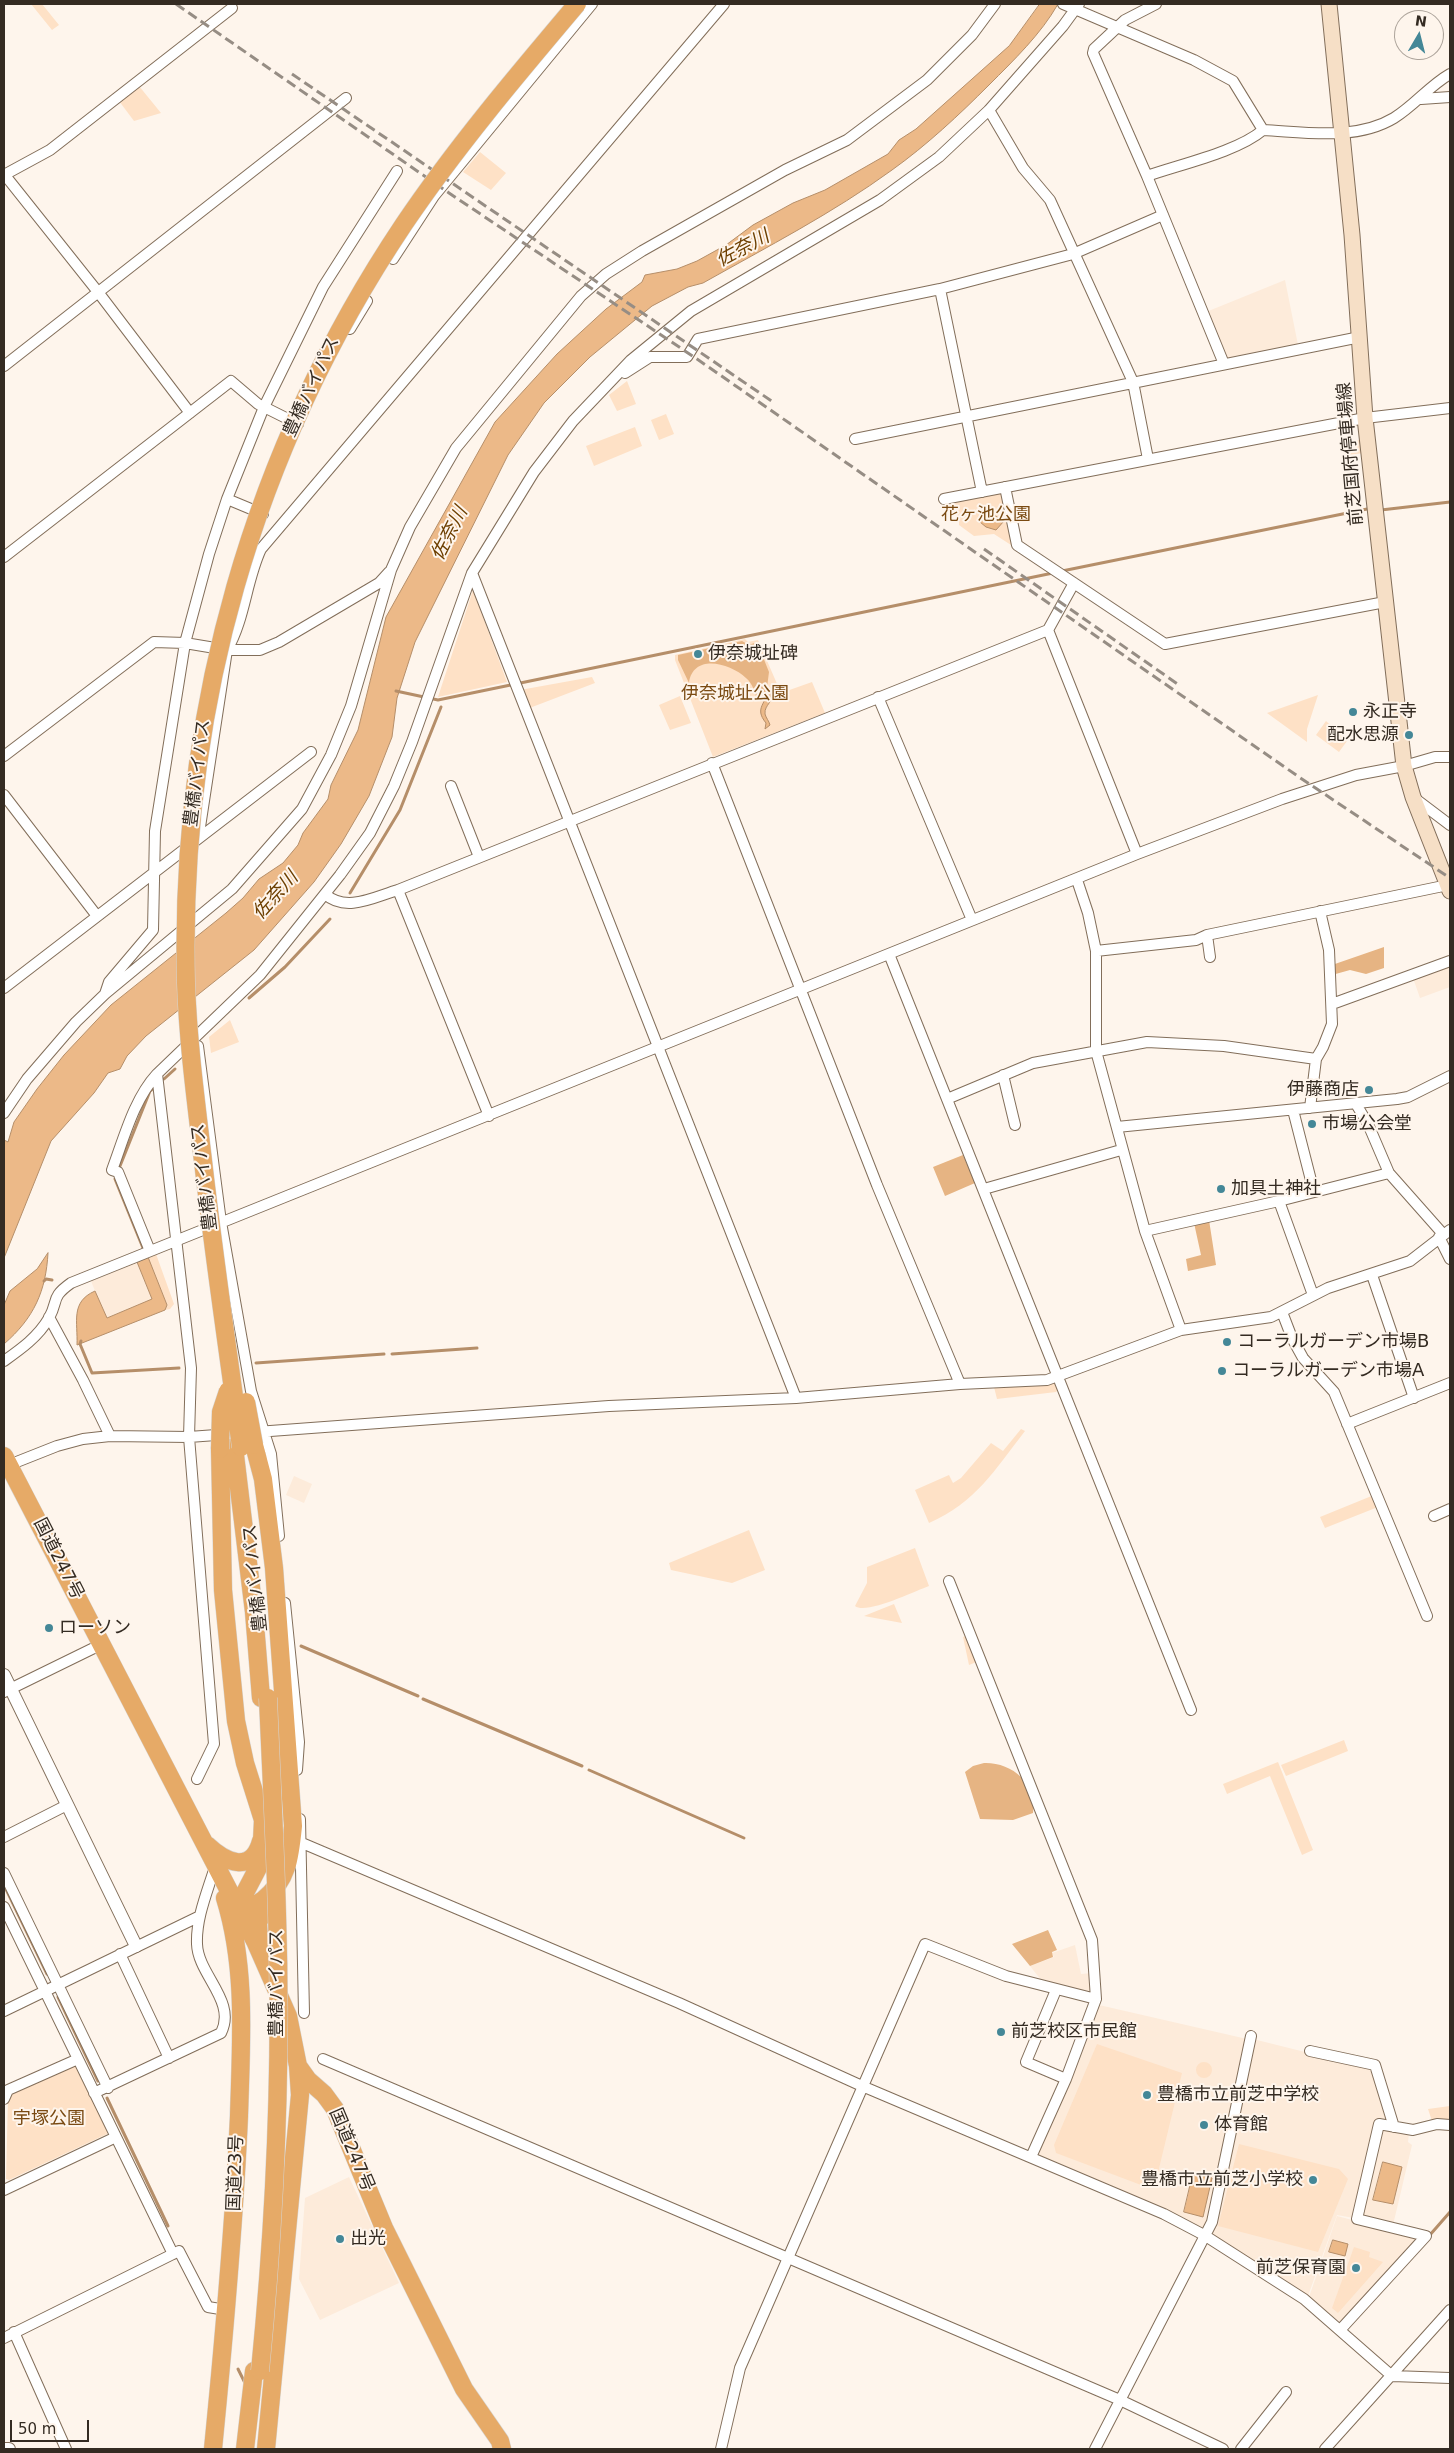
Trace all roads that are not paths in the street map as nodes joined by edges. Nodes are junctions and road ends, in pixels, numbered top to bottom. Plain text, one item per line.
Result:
1 (569, 4) edge
2 (577, 4) edge
3 (592, 4) edge
4 (724, 4) edge
5 (994, 4) edge
6 (1156, 4) edge
7 (1329, 4) edge
8 (1072, 7) edge
9 (232, 8) dead end
10 (1118, 27) junction
11 (1450, 74) edge
12 (1450, 97) edge
13 (346, 98) dead end
14 (1421, 99) junction
15 (988, 110) junction
16 (1263, 130) junction
17 (1342, 133) junction
18 (397, 171) dead end
19 (4, 174) edge
20 (1147, 176) junction
21 (1163, 215) junction
22 (1073, 254) junction
23 (940, 289) junction
24 (98, 292) junction
25 (1360, 337) junction
26 (1224, 364) junction
27 (4, 366) edge
28 (615, 379) junction
29 (1132, 382) junction
30 (264, 407) junction
31 (1450, 408) edge
32 (190, 413) junction
33 (967, 416) junction
34 (1365, 418) junction
35 (302, 426) junction
36 (855, 440) dead end
37 (1148, 459) junction
38 (1005, 487) junction
39 (982, 492) junction
40 (227, 499) junction
41 (944, 500) dead end
42 (266, 515) junction
43 (4, 558) edge
44 (391, 570) junction
45 (472, 573) junction
46 (249, 577) junction
47 (1074, 582) junction
48 (1385, 602) junction
49 (1048, 630) junction
50 (185, 643) junction
51 (227, 650) junction
52 (878, 697) junction
53 (311, 752) dead end
54 (4, 756) edge
55 (1450, 756) edge
56 (712, 763) junction
57 (1404, 766) junction
58 (451, 786) dead end
59 (4, 795) edge
60 (1413, 797) junction
61 (568, 822) junction
62 (1450, 824) edge
63 (198, 839) junction
64 (1137, 854) junction
65 (479, 857) junction
66 (153, 873) junction
67 (1077, 880) junction
68 (1449, 888) edge
69 (398, 890) junction
70 (325, 894) junction
71 (1320, 912) junction
72 (97, 916) junction
73 (972, 920) junction
74 (1207, 935) junction
75 (1096, 951) junction
76 (889, 954) junction
77 (1210, 957) dead end
78 (1450, 961) edge
79 (4, 988) edge
80 (802, 990) junction
81 (105, 994) junction
82 (1332, 1004) junction
83 (197, 1035) junction
84 (657, 1047) junction
85 (1096, 1051) junction
86 (1316, 1059) junction
87 (157, 1074) junction
88 (1004, 1075) junction
89 (1450, 1076) edge
90 (947, 1099) junction
91 (1356, 1104) junction
92 (1310, 1108) junction
93 (1293, 1110) junction
94 (4, 1113) edge
95 (489, 1116) junction
96 (1015, 1125) dead end
97 (1117, 1127) junction
98 (1121, 1150) junction
99 (1389, 1173) junction
100 (984, 1189) junction
101 (1314, 1192) junction
102 (1279, 1201) junction
103 (221, 1222) junction
104 (1145, 1231) junction
105 (1444, 1234) edge
106 (175, 1241) junction
107 (150, 1251) junction
108 (1450, 1259) edge
109 (1372, 1275) junction
110 (1313, 1295) junction
111 (1282, 1312) junction
112 (49, 1318) junction
113 (1181, 1330) junction
114 (4, 1362) edge
115 (1058, 1378) junction
116 (1450, 1383) edge
117 (960, 1384) junction
118 (796, 1398) junction
119 (1414, 1398) junction
120 (1347, 1424) junction
121 (264, 1429) junction
122 (110, 1436) junction
123 (189, 1437) junction
124 (237, 1447) junction
125 (6, 1463) edge
126 (1450, 1509) edge
127 (1434, 1516) dead end
128 (949, 1580) dead end
129 (1427, 1616) dead end
130 (102, 1644) junction
131 (4, 1675) edge
132 (7, 1691) edge
133 (265, 1698) junction
134 (1191, 1710) dead end
135 (166, 1770) junction
136 (197, 1779) dead end
137 (67, 1805) junction
138 (264, 1826) junction
139 (4, 1837) edge
140 (204, 1843) junction
141 (302, 1843) junction
142 (4, 1873) edge
143 (213, 1873) junction
144 (278, 1885) junction
145 (231, 1902) junction
146 (4, 1907) edge
147 (200, 1916) junction
148 (7, 1924) edge
149 (136, 1946) junction
150 (120, 1954) junction
151 (261, 1954) junction
152 (58, 1985) junction
153 (1056, 1990) junction
154 (44, 1991) junction
155 (1096, 1999) junction
156 (4, 2011) edge
157 (304, 2013) dead end
158 (1251, 2036) dead end
159 (1310, 2050) dead end
160 (169, 2058) junction
161 (78, 2059) junction
162 (323, 2059) dead end
163 (298, 2066) junction
164 (1066, 2079) junction
165 (862, 2086) junction
166 (108, 2088) junction
167 (94, 2093) junction
168 (4, 2099) edge
169 (1450, 2125) edge
170 (1394, 2127) junction
171 (116, 2137) junction
172 (1031, 2157) junction
173 (4, 2190) edge
174 (1204, 2235) junction
175 (173, 2254) junction
176 (788, 2258) junction
177 (226, 2310) junction
178 (1450, 2310) edge
179 (1340, 2330) junction
180 (14, 2332) junction
181 (4, 2338) edge
182 (1392, 2376) junction
183 (1450, 2378) edge
184 (1286, 2392) dead end
185 (1120, 2400) junction
186 (4, 2449) edge
187 (9, 2449) edge
188 (66, 2449) edge
189 (213, 2449) edge
190 (245, 2449) edge
191 (251, 2449) edge
192 (266, 2449) edge
193 (502, 2449) edge
194 (721, 2449) edge
195 (1095, 2449) edge
196 (1223, 2449) edge
197 (1241, 2449) edge
198 (1325, 2449) edge

1 - 124 highway, 豊橋バイパス
2 - 124 highway, 豊橋バイパス, bridge
3 - 35 street
4 - 46 street
5 - 44 street
6 - 10 street
7 - 17 main road, 前芝国府停車場線
8 - 10 street
8 - 15 street
9 - 19 street
10 - 16 street
10 - 20 street
11 - 14 street
12 - 14 street
13 - 24 street
14 - 17 street
15 - 22 street
15 - 28 street
16 - 17 street
16 - 20 street
17 - 25 main road, 前芝国府停車場線
18 - 30 street
19 - 24 street
20 - 21 street
21 - 22 street
21 - 26 street
22 - 23 street
22 - 29 street
23 - 28 street
23 - 33 street
24 - 27 street
24 - 32 street
25 - 26 street
25 - 34 main road, 前芝国府停車場線
26 - 29 street
28 - 45 street
29 - 33 street
29 - 37 street
30 - 32 street
30 - 35 street
30 - 40 street
31 - 34 street
32 - 43 street
33 - 36 street
33 - 39 street
34 - 37 street
34 - 48 main road, 前芝国府停車場線
35 - 42 street
37 - 38 street
38 - 39 street
38 - 47 street
39 - 41 street
40 - 42 street
40 - 50 street
42 - 46 street
44 - 51 street
44 - 81 street
45 - 61 street
45 - 70 street
46 - 51 street
47 - 48 street
47 - 49 street
48 - 57 main road, 前芝国府停車場線
49 - 52 street
49 - 64 street
50 - 51 street
50 - 54 street
50 - 66 street
51 - 63 street
52 - 56 street
52 - 73 street
53 - 63 street
55 - 57 street
56 - 61 street
56 - 80 street
57 - 60 main road, 前芝国府停車場線
57 - 64 street
58 - 65 street
59 - 72 street
60 - 62 street
60 - 68 main road, 前芝国府停車場線
61 - 65 street
61 - 84 street
63 - 66 street
64 - 67 street
65 - 69 street
66 - 72 street
66 - 81 street
67 - 73 street
67 - 75 street
68 - 71 street
69 - 70 street
69 - 95 street
70 - 83 street
71 - 74 street
71 - 82 street
72 - 79 street
73 - 76 street
74 - 75 street
74 - 77 street
75 - 85 street
76 - 80 street
76 - 90 street
78 - 82 street
80 - 84 street
80 - 117 street
81 - 94 street
82 - 86 street
83 - 87 street
83 - 103 street
84 - 95 street
84 - 118 street
85 - 86 street
85 - 88 street
85 - 97 street
86 - 92 street
87 - 106 street
87 - 107 street
88 - 90 street
88 - 96 street
89 - 91 street
90 - 100 street
91 - 92 street
91 - 99 street
92 - 93 street
93 - 97 street
93 - 101 street
95 - 103 street
97 - 98 street
98 - 100 street
98 - 104 street
99 - 101 street
99 - 105 street
100 - 115 street
101 - 102 street
102 - 104 street
102 - 110 street
103 - 106 street
103 - 121 street
104 - 113 street
105 - 108 street
105 - 109 street
106 - 107 street
106 - 123 street
107 - 112 street
109 - 110 street
109 - 119 street
110 - 111 street
111 - 113 street
111 - 120 street
112 - 114 street
112 - 122 street
113 - 115 street
115 - 117 street
115 - 134 street
116 - 119 street
117 - 118 street
118 - 121 street
119 - 120 street
120 - 129 street
121 - 123 street
121 - 141 street
122 - 123 street
122 - 125 street
123 - 136 street
124 - 133 highway, 豊橋バイパス
124 - 138 highway
124 - 144 highway
125 - 130 highway, 国道247号
126 - 127 street
128 - 155 street
130 - 132 street
130 - 135 highway, 国道247号
131 - 132 street
132 - 137 street
133 - 190 highway, 豊橋バイパス
133 - 191 highway, 豊橋バイパス, bridge
135 - 140 highway, 国道247号
135 - 143 highway, 国道247号
137 - 139 street
137 - 149 street
138 - 140 highway
138 - 145 highway
140 - 145 highway, 国道247号
141 - 157 street
141 - 165 street
142 - 152 street
143 - 145 highway, 国道247号
143 - 147 street
144 - 145 highway
144 - 151 highway
145 - 151 highway, 国道247号
145 - 177 highway, 国道23号
146 - 148 street
147 - 149 street
147 - 160 street
148 - 154 street
149 - 150 street
150 - 152 street
150 - 160 street
151 - 163 highway, 国道247号
152 - 154 street
152 - 166 street
153 - 155 street
153 - 164 street
153 - 165 street
154 - 156 street
154 - 161 street
155 - 164 street
158 - 174 street
159 - 170 street
160 - 166 street
161 - 167 street
161 - 168 street
162 - 176 street
163 - 192 highway
163 - 193 highway, 国道247号
164 - 172 street
165 - 172 street
165 - 176 street
166 - 167 street
167 - 171 street
169 - 170 street
170 - 179 street
171 - 173 street
171 - 175 street
172 - 174 street
174 - 179 street
174 - 185 street
175 - 177 street
175 - 180 street
176 - 185 street
176 - 194 street
177 - 189 highway, 国道23号
178 - 182 street
179 - 182 street
180 - 181 street
180 - 188 street
182 - 183 street
182 - 198 street
184 - 197 street
185 - 195 street
185 - 196 street
186 - 187 street

